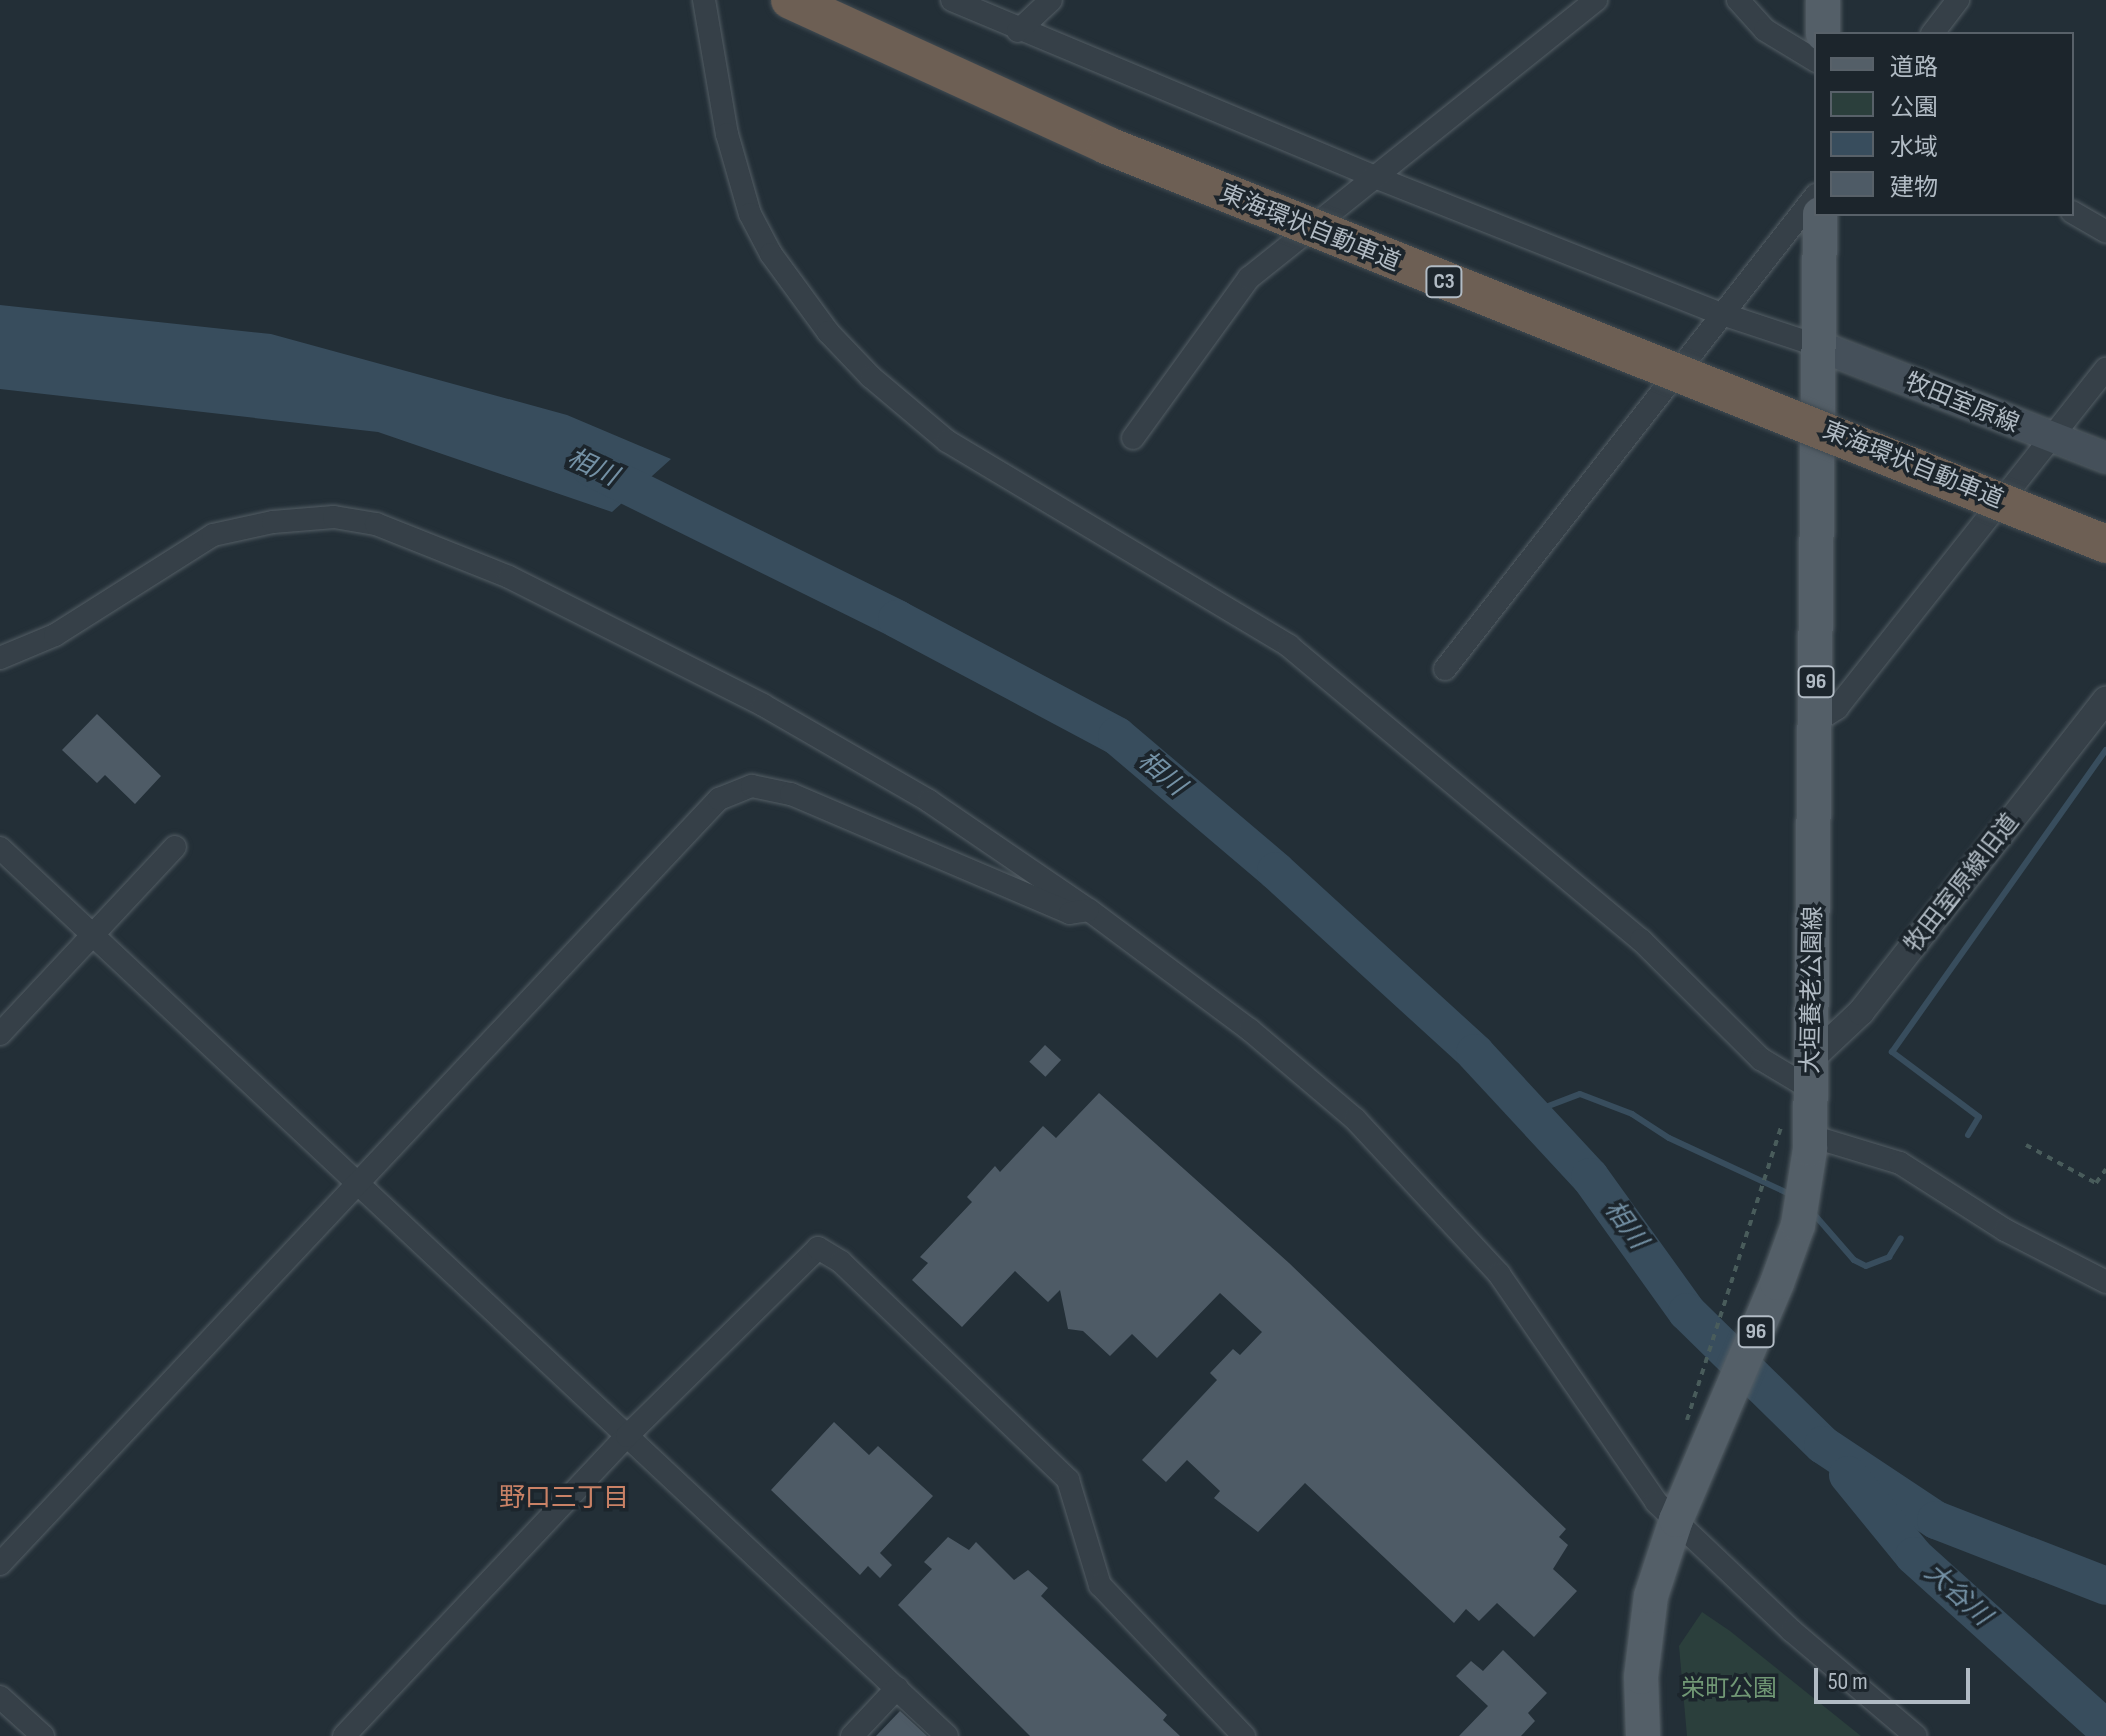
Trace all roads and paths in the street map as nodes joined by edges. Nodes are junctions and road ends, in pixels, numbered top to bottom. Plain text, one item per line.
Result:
1 (704, 0) edge
2 (790, 0) edge
3 (952, 0) edge
4 (1596, 0) edge
5 (1738, 0) edge
6 (1823, 0) edge
7 (1958, 0) edge
8 (1048, 1) edge
9 (1018, 31) junction
10 (1823, 32) edge
11 (1934, 32) edge
12 (1814, 60) edge
13 (1375, 177) junction
14 (1814, 197) edge
15 (2074, 213) edge
16 (1820, 216) edge
17 (2106, 232) edge
18 (1719, 313) junction
19 (1819, 346) junction
20 (2106, 369) edge
21 (1133, 438) dead end
22 (2051, 438) junction
23 (2106, 458) edge
24 (2106, 544) edge
25 (0, 658) edge
26 (1445, 669) dead end
27 (2106, 699) edge
28 (1815, 722) junction
29 (175, 847) dead end
30 (0, 848) edge
31 (1089, 910) junction
32 (93, 934) junction
33 (0, 1034) edge
34 (1806, 1077) junction
35 (1810, 1143) junction
36 (2026, 1145) dead end
37 (2106, 1169) edge
38 (359, 1186) junction
39 (2106, 1282) edge
40 (1684, 1430) dead end
41 (627, 1436) junction
42 (1678, 1515) junction
43 (0, 1564) edge
44 (897, 1688) junction
45 (0, 1697) edge
46 (43, 1736) edge
47 (344, 1736) edge
48 (852, 1736) edge
49 (947, 1736) edge
50 (1244, 1736) edge
51 (1643, 1736) edge
52 (1916, 1736) edge

1 - 34 street
2 - 24 highway, 東海環状自動車道 / C3, bridge
3 - 9 street
4 - 13 street
5 - 12 street
6 - 10 main road
7 - 11 street
8 - 9 street
9 - 13 street
13 - 18 street
13 - 21 street
14 - 18 street
15 - 17 street
16 - 19 main road, 大垣養老公園線 / 96
18 - 19 street
18 - 26 street
19 - 22 main road, 牧田室原線
19 - 28 main road, 大垣養老公園線 / 96
20 - 22 street
22 - 23 main road, 牧田室原線
22 - 28 street
25 - 31 street
27 - 34 street, 牧田室原線旧道
28 - 34 main road, 大垣養老公園線 / 96
29 - 32 street
30 - 32 street
31 - 38 street
31 - 42 street
32 - 33 street
32 - 38 street
34 - 35 main road, 大垣養老公園線 / 96
34 - 40 path
35 - 39 street
35 - 42 main road, 大垣養老公園線 / 96
36 - 37 path
38 - 41 street
38 - 43 street
41 - 44 street
41 - 47 street
41 - 50 street
42 - 51 main road, 大垣養老公園線 / 96
42 - 52 street
44 - 48 street
44 - 49 street
45 - 46 street

